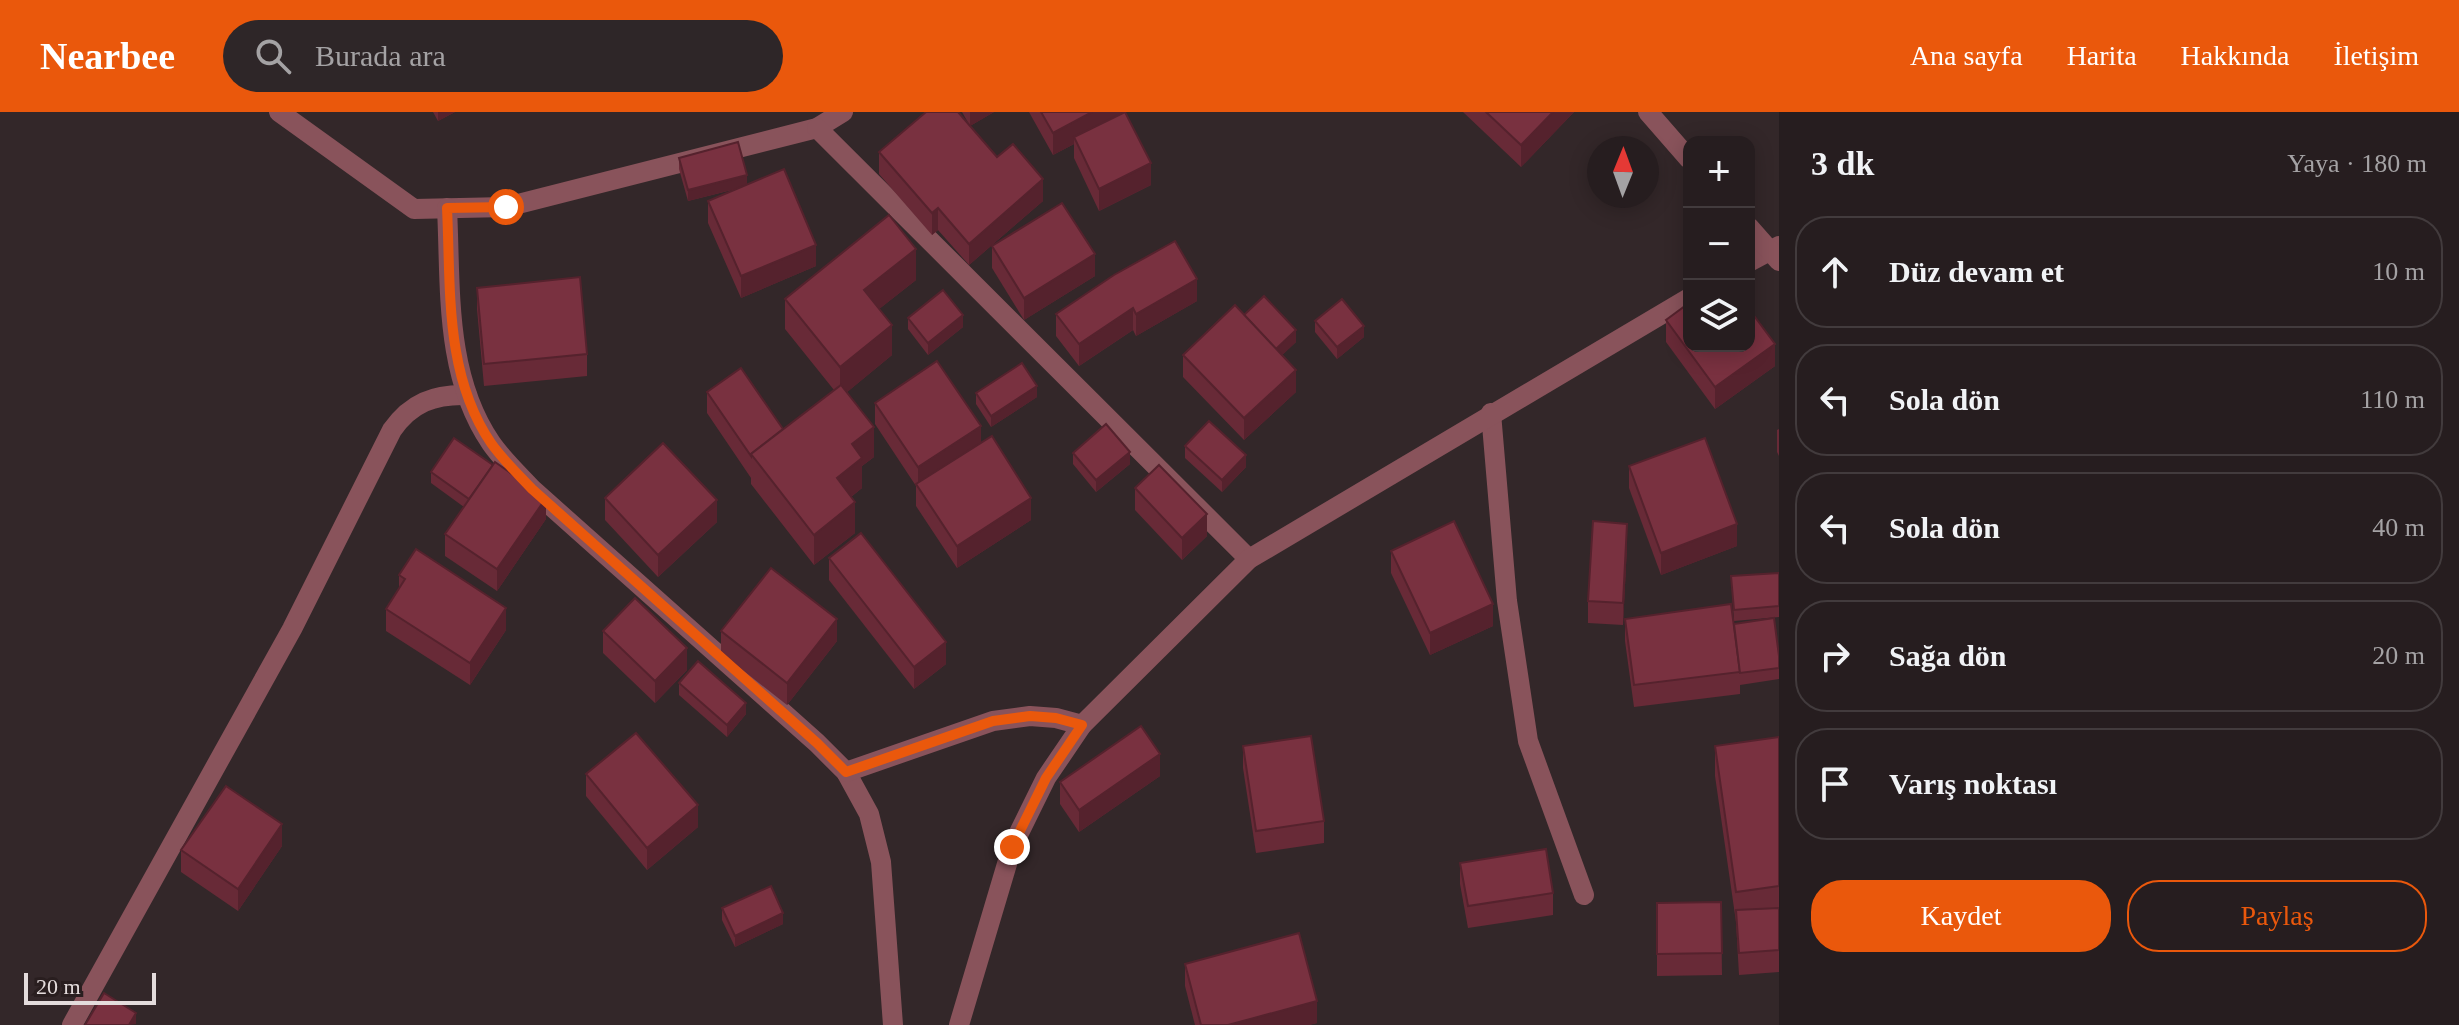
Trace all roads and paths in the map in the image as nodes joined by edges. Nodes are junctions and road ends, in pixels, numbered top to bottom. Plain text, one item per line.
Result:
1 (279, 112) edge
2 (843, 112) edge
3 (1648, 112) edge
4 (817, 128) junction
5 (1683, 152) edge
6 (447, 208) junction
7 (1755, 233) edge
8 (1776, 252) edge
9 (1755, 260) edge
10 (1683, 301) edge
11 (467, 395) junction
12 (1491, 413) junction
13 (1249, 559) junction
14 (1082, 725) junction
15 (846, 772) junction
16 (1584, 895) dead end
17 (72, 1025) edge
18 (893, 1025) edge
19 (959, 1025) edge

1 - 6 street
2 - 4 street
3 - 5 street
4 - 6 street
4 - 13 street
6 - 11 street
7 - 8 street
8 - 9 street
10 - 12 street
11 - 15 street
11 - 17 street
12 - 13 street
12 - 16 street
13 - 14 street
14 - 15 street
14 - 19 street
15 - 18 street

